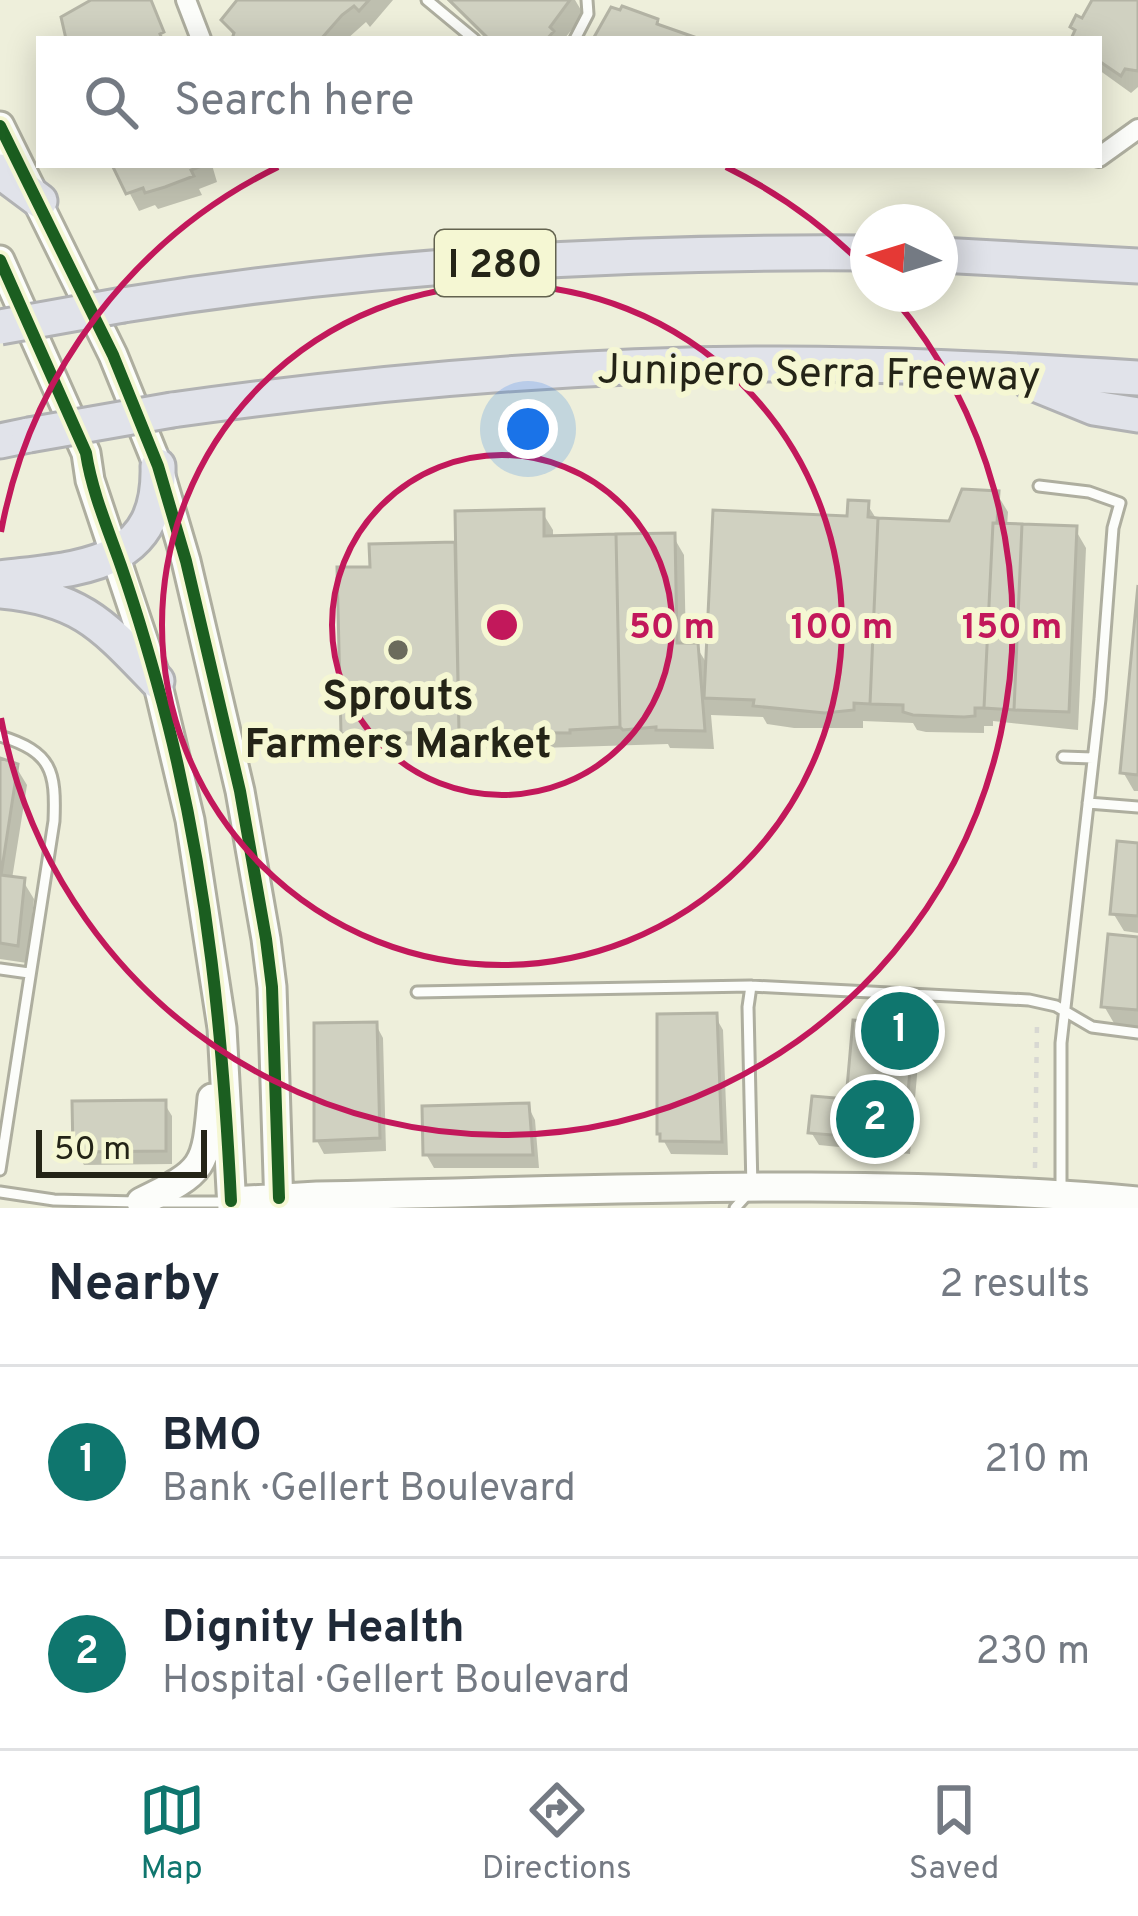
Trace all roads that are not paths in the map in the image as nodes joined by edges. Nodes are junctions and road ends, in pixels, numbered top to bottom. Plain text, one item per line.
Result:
1 (185, 0) edge
2 (427, 0) edge
3 (587, 0) edge
4 (200, 36) edge
5 (470, 36) edge
6 (577, 36) edge
7 (0, 126) edge
8 (1138, 129) edge
9 (1102, 155) edge
10 (0, 171) edge
11 (40, 202) junction
12 (850, 253) edge
13 (958, 256) edge
14 (0, 260) edge
15 (1138, 266) edge
16 (0, 327) edge
17 (1001, 370) junction
18 (1138, 378) edge
19 (1138, 415) edge
20 (14, 438) edge
21 (158, 466) junction
22 (1039, 486) dead end
23 (117, 555) junction
24 (0, 578) edge
25 (0, 591) edge
26 (157, 681) junction
27 (0, 736) edge
28 (1063, 757) dead end
29 (1094, 758) junction
30 (1088, 802) junction
31 (1138, 808) edge
32 (0, 969) edge
33 (29, 974) junction
34 (751, 986) junction
35 (418, 992) dead end
36 (218, 998) junction
37 (1066, 1012) junction
38 (1138, 1033) edge
39 (0, 1170) edge
40 (0, 1192) edge
41 (744, 1198) edge
42 (141, 1202) junction
43 (1061, 1202) edge
44 (1138, 1202) edge
45 (279, 1203) edge
46 (232, 1205) edge

1 - 4 street
2 - 5 lane
3 - 6 lane
7 - 11 main road
8 - 9 street
10 - 11 highway
11 - 21 main road
12 - 16 highway, I 280, bridge
13 - 15 highway
14 - 23 main road
17 - 18 highway, Junipero Serra Freeway
17 - 19 highway
17 - 20 highway, Junipero Serra Freeway, bridge
21 - 23 highway
21 - 45 main road
22 - 29 lane
23 - 24 highway
23 - 26 main road
25 - 26 highway
26 - 36 main road
27 - 33 lane
28 - 29 lane
29 - 30 lane
30 - 31 lane
30 - 37 lane
32 - 33 lane
33 - 39 lane
34 - 35 lane
34 - 37 lane
34 - 41 lane
36 - 42 main road
36 - 46 main road
37 - 38 lane
37 - 43 lane
40 - 42 lane
41 - 43 main road
41 - 45 main road
42 - 46 lane
43 - 44 main road
45 - 46 main road

